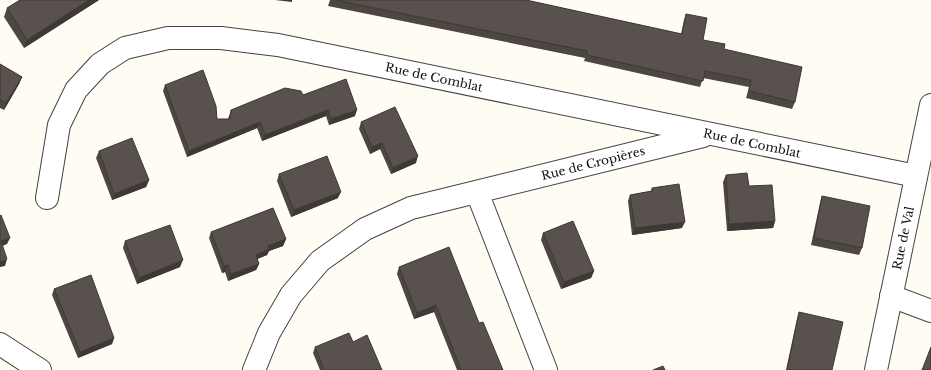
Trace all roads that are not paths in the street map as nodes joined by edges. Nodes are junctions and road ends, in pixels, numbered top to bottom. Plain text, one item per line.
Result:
1 (931, 105) edge
2 (709, 134) junction
3 (916, 176) junction
4 (477, 192) junction
5 (47, 198) dead end
6 (891, 296) junction
7 (931, 311) edge
8 (0, 344) edge
9 (40, 370) edge
10 (254, 370) edge
11 (546, 370) edge
12 (876, 370) edge

1 - 3 street, Rue de Val
2 - 3 street, Rue de Comblat
2 - 4 street, Rue de Cropières
2 - 5 street, Rue de Comblat
3 - 6 street, Rue de Val
4 - 10 street, Rue de Cropières
4 - 11 street
6 - 7 street
6 - 12 street, Rue de Val
8 - 9 street

